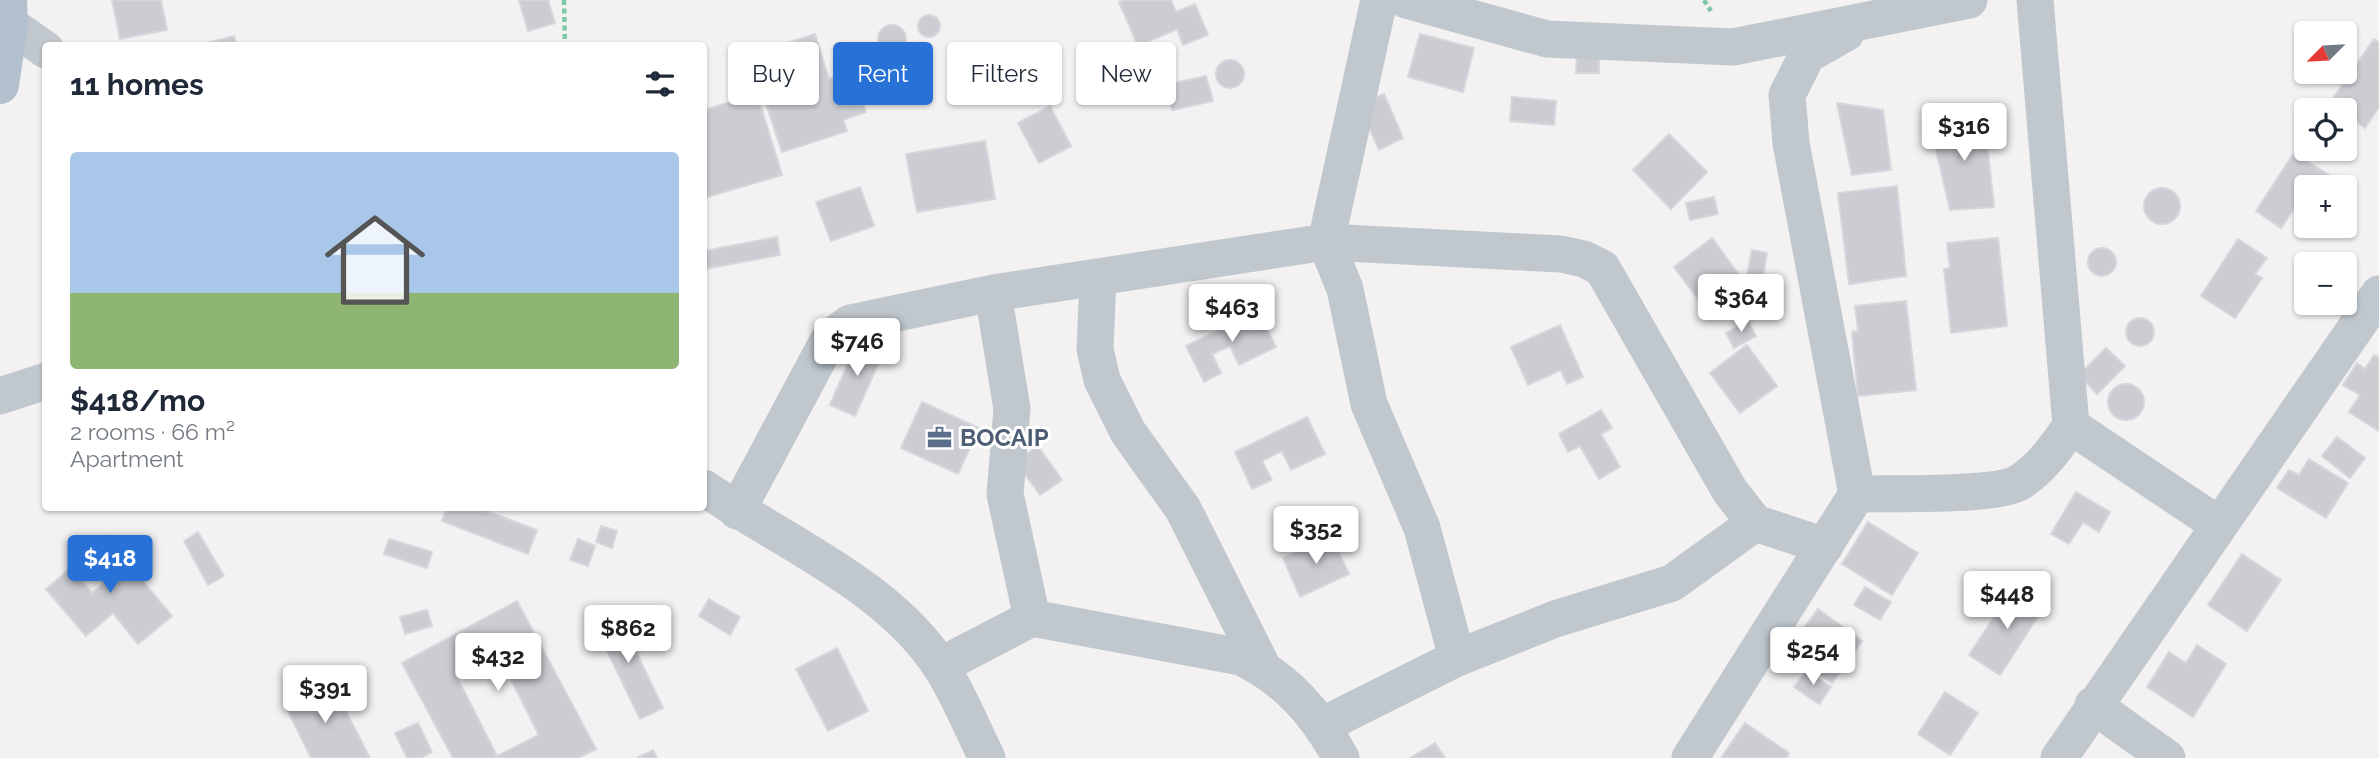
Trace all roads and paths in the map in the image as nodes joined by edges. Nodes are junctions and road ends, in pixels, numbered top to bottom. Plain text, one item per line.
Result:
1 (564, 0) edge
2 (1379, 0) edge
3 (1406, 0) edge
4 (1969, 0) edge
5 (2035, 0) edge
6 (8, 12) edge
7 (1874, 17) junction
8 (565, 42) edge
9 (42, 46) edge
10 (0, 85) edge
11 (1326, 242) junction
12 (1098, 277) junction
13 (993, 293) junction
14 (2379, 294) edge
15 (42, 382) edge
16 (0, 396) edge
17 (2071, 426) junction
18 (707, 490) edge
19 (1857, 494) junction
20 (737, 511) junction
21 (1755, 523) junction
22 (2218, 524) junction
23 (1825, 546) junction
24 (1032, 618) junction
25 (1457, 658) junction
26 (940, 666) junction
27 (1263, 667) junction
28 (2093, 705) junction
29 (1323, 725) junction
30 (987, 758) edge
31 (1342, 758) edge
32 (1690, 758) edge
33 (2059, 758) edge
34 (2167, 758) edge

1 - 8 path
2 - 11 street
3 - 7 street
4 - 7 street
5 - 17 street
6 - 9 street
6 - 10 main road
7 - 19 street
11 - 12 street
11 - 21 street
11 - 25 street
12 - 13 street
12 - 27 street
13 - 20 street
13 - 24 street
14 - 22 street
15 - 16 street
17 - 19 street
17 - 22 street
18 - 20 street
19 - 23 street
20 - 26 street
21 - 23 street
21 - 25 street
22 - 28 street
23 - 32 street
24 - 26 street
24 - 27 street
25 - 29 street
26 - 30 street
27 - 29 street
28 - 33 street
28 - 34 street
29 - 31 street

